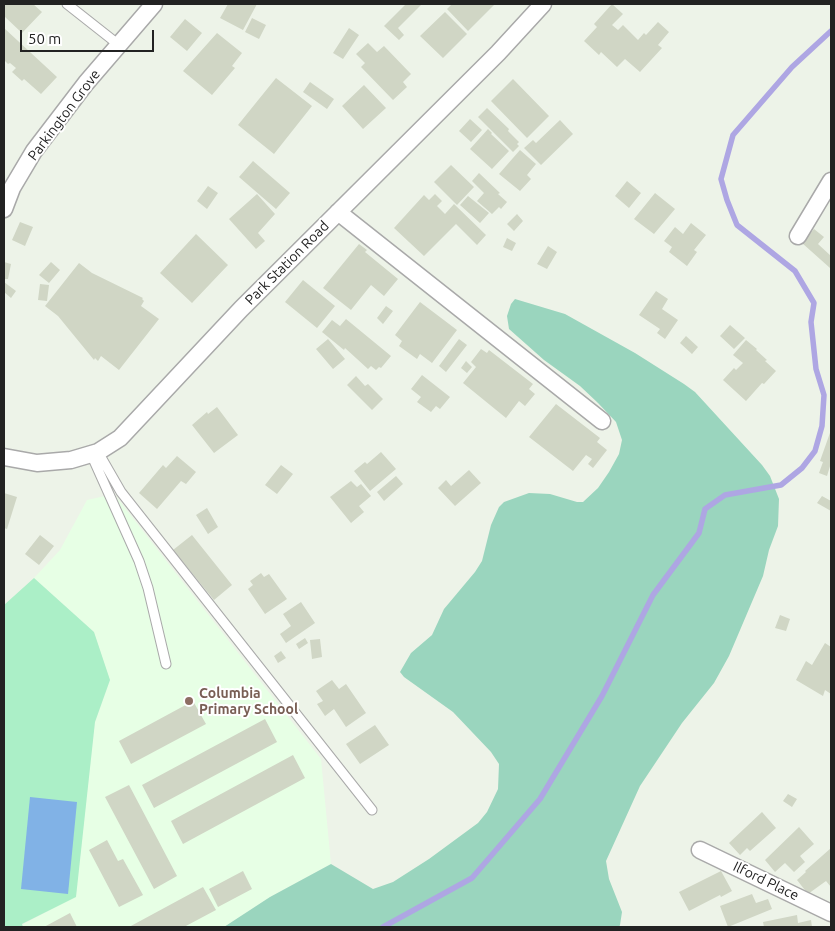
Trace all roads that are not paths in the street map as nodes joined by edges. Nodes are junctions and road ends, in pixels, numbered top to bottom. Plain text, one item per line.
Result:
1 (67, 4) edge
2 (154, 4) edge
3 (543, 4) edge
4 (119, 46) junction
5 (831, 181) edge
6 (4, 209) edge
7 (338, 212) junction
8 (798, 236) dead end
9 (602, 421) dead end
10 (95, 453) junction
11 (4, 457) edge
12 (166, 664) dead end
13 (372, 810) dead end
14 (700, 850) dead end
15 (831, 913) edge

1 - 4 lane
2 - 4 street, Parkington Grove
3 - 7 street, Park Station Road
4 - 6 street, Parkington Grove
5 - 8 street
7 - 9 street
7 - 10 street, Park Station Road
10 - 11 street, Park Station Road
10 - 12 lane
10 - 13 lane
14 - 15 street, Ilford Place

